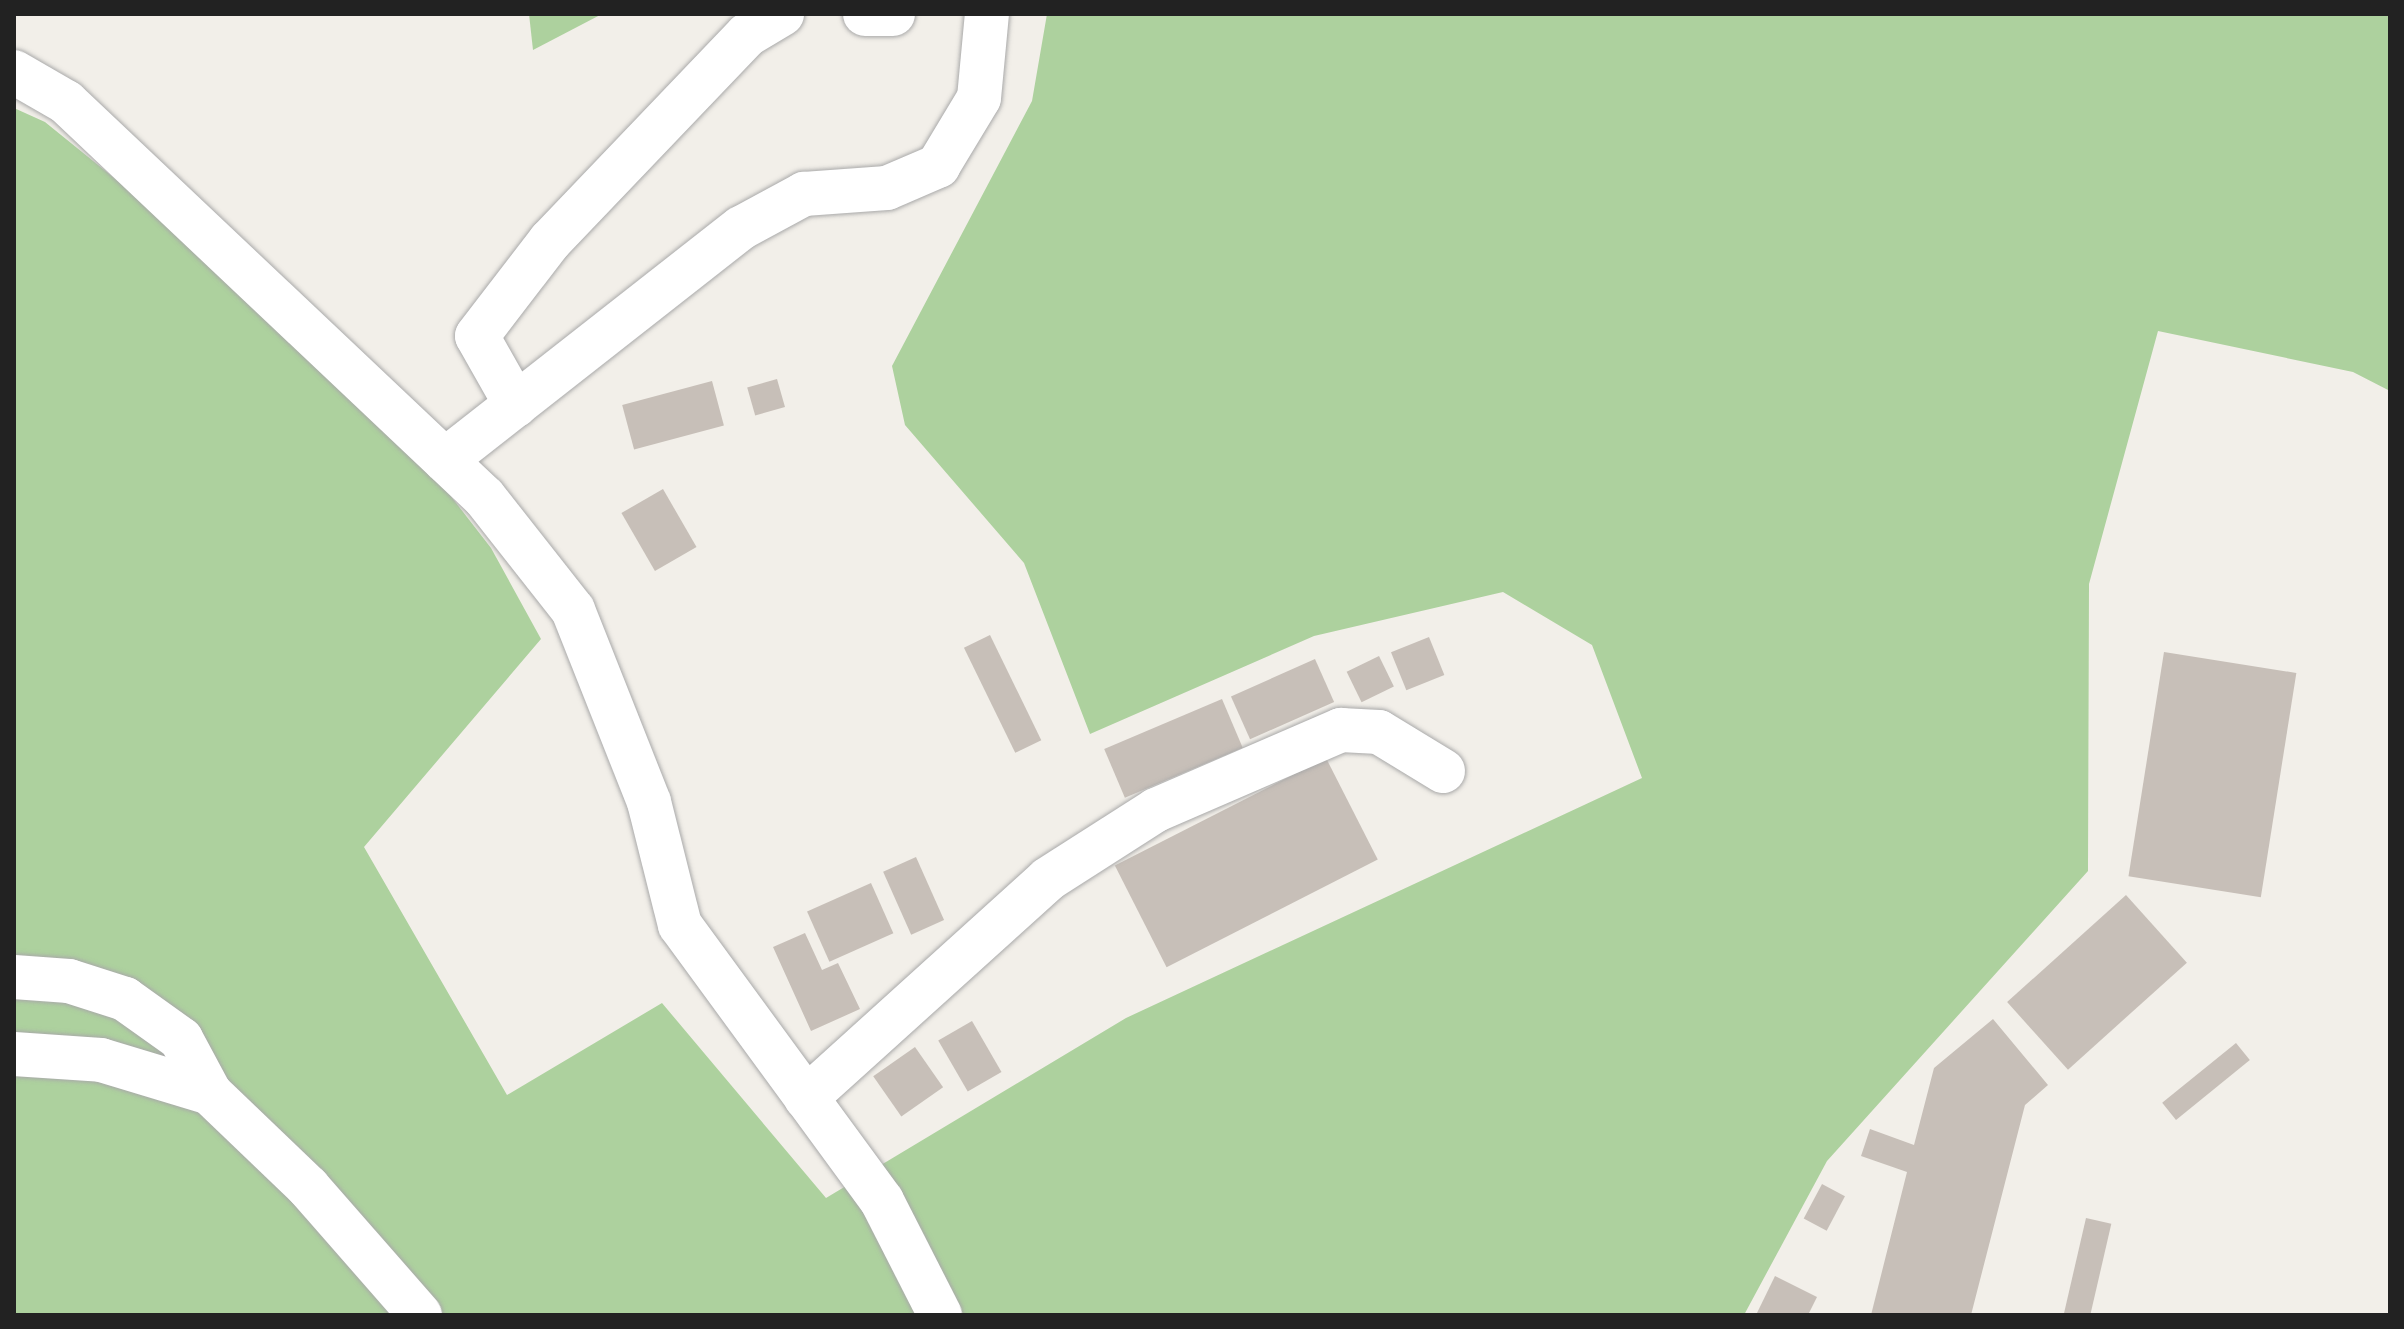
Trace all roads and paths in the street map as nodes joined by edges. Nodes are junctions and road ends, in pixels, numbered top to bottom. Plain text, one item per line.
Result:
1 (782, 14) edge
2 (865, 14) edge
3 (893, 14) edge
4 (987, 14) edge
5 (14, 72) edge
6 (516, 405) junction
7 (445, 460) junction
8 (1443, 771) dead end
9 (14, 977) edge
10 (14, 1054) edge
11 (210, 1093) junction
12 (806, 1098) junction
13 (420, 1315) edge
14 (940, 1315) edge

1 - 6 street
2 - 3 street
4 - 6 street
5 - 7 street
6 - 7 street
7 - 12 street
8 - 12 street
9 - 11 street
10 - 11 street
11 - 13 street
12 - 14 street

